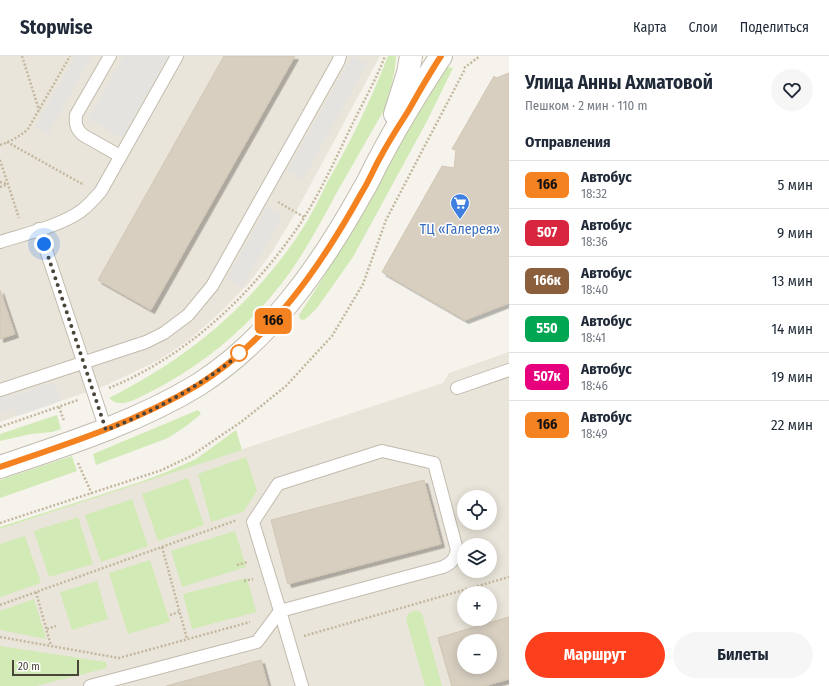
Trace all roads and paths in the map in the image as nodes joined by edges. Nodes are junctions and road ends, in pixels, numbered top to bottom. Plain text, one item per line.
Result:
1 (22, 56) edge
2 (70, 56) edge
3 (110, 56) edge
4 (177, 56) edge
5 (340, 56) edge
6 (411, 56) edge
7 (441, 56) edge
8 (480, 56) edge
9 (461, 65) dead end
10 (39, 110) junction
11 (7, 142) junction
12 (0, 144) edge
13 (381, 155) junction
14 (120, 156) junction
15 (0, 160) edge
16 (0, 182) edge
17 (8, 184) junction
18 (0, 187) edge
19 (98, 194) junction
20 (264, 194) junction
21 (304, 217) dead end
22 (39, 229) junction
23 (24, 234) junction
24 (0, 242) edge
25 (84, 363) junction
26 (509, 370) edge
27 (457, 388) dead end
28 (0, 390) edge
29 (59, 407) dead end
30 (65, 425) dead end
31 (106, 430) junction
32 (76, 457) dead end
33 (0, 467) edge
34 (92, 494) dead end
35 (253, 522) junction
36 (162, 547) junction
37 (509, 578) edge
38 (36, 592) junction
39 (0, 605) edge
40 (280, 611) junction
41 (180, 612) junction
42 (170, 614) dead end
43 (273, 621) junction
44 (56, 626) dead end
45 (47, 629) junction
46 (0, 637) edge
47 (187, 639) junction
48 (288, 640) junction
49 (51, 646) junction
50 (90, 686) edge
51 (302, 686) edge

1 - 10 path
2 - 10 path
3 - 14 lane
4 - 14 lane
5 - 20 lane
6 - 13 street
7 - 13 street
8 - 9 path
10 - 11 path
11 - 12 path
11 - 19 path
13 - 31 street
14 - 19 lane
15 - 17 path
16 - 17 path
17 - 18 path
17 - 23 path
19 - 22 lane
20 - 21 path
20 - 25 lane
22 - 23 lane
22 - 25 lane
23 - 24 lane
25 - 28 lane
25 - 31 lane
26 - 27 lane
29 - 30 path
31 - 33 street
32 - 34 path
35 - 36 path
35 - 40 lane
35 - 40 lane
36 - 38 path
36 - 41 path
37 - 48 path
38 - 39 path
38 - 45 path
40 - 43 lane
40 - 48 lane
41 - 42 path
41 - 47 path
43 - 47 path
43 - 50 lane
44 - 45 path
45 - 49 path
46 - 49 path
47 - 49 path
48 - 51 lane

